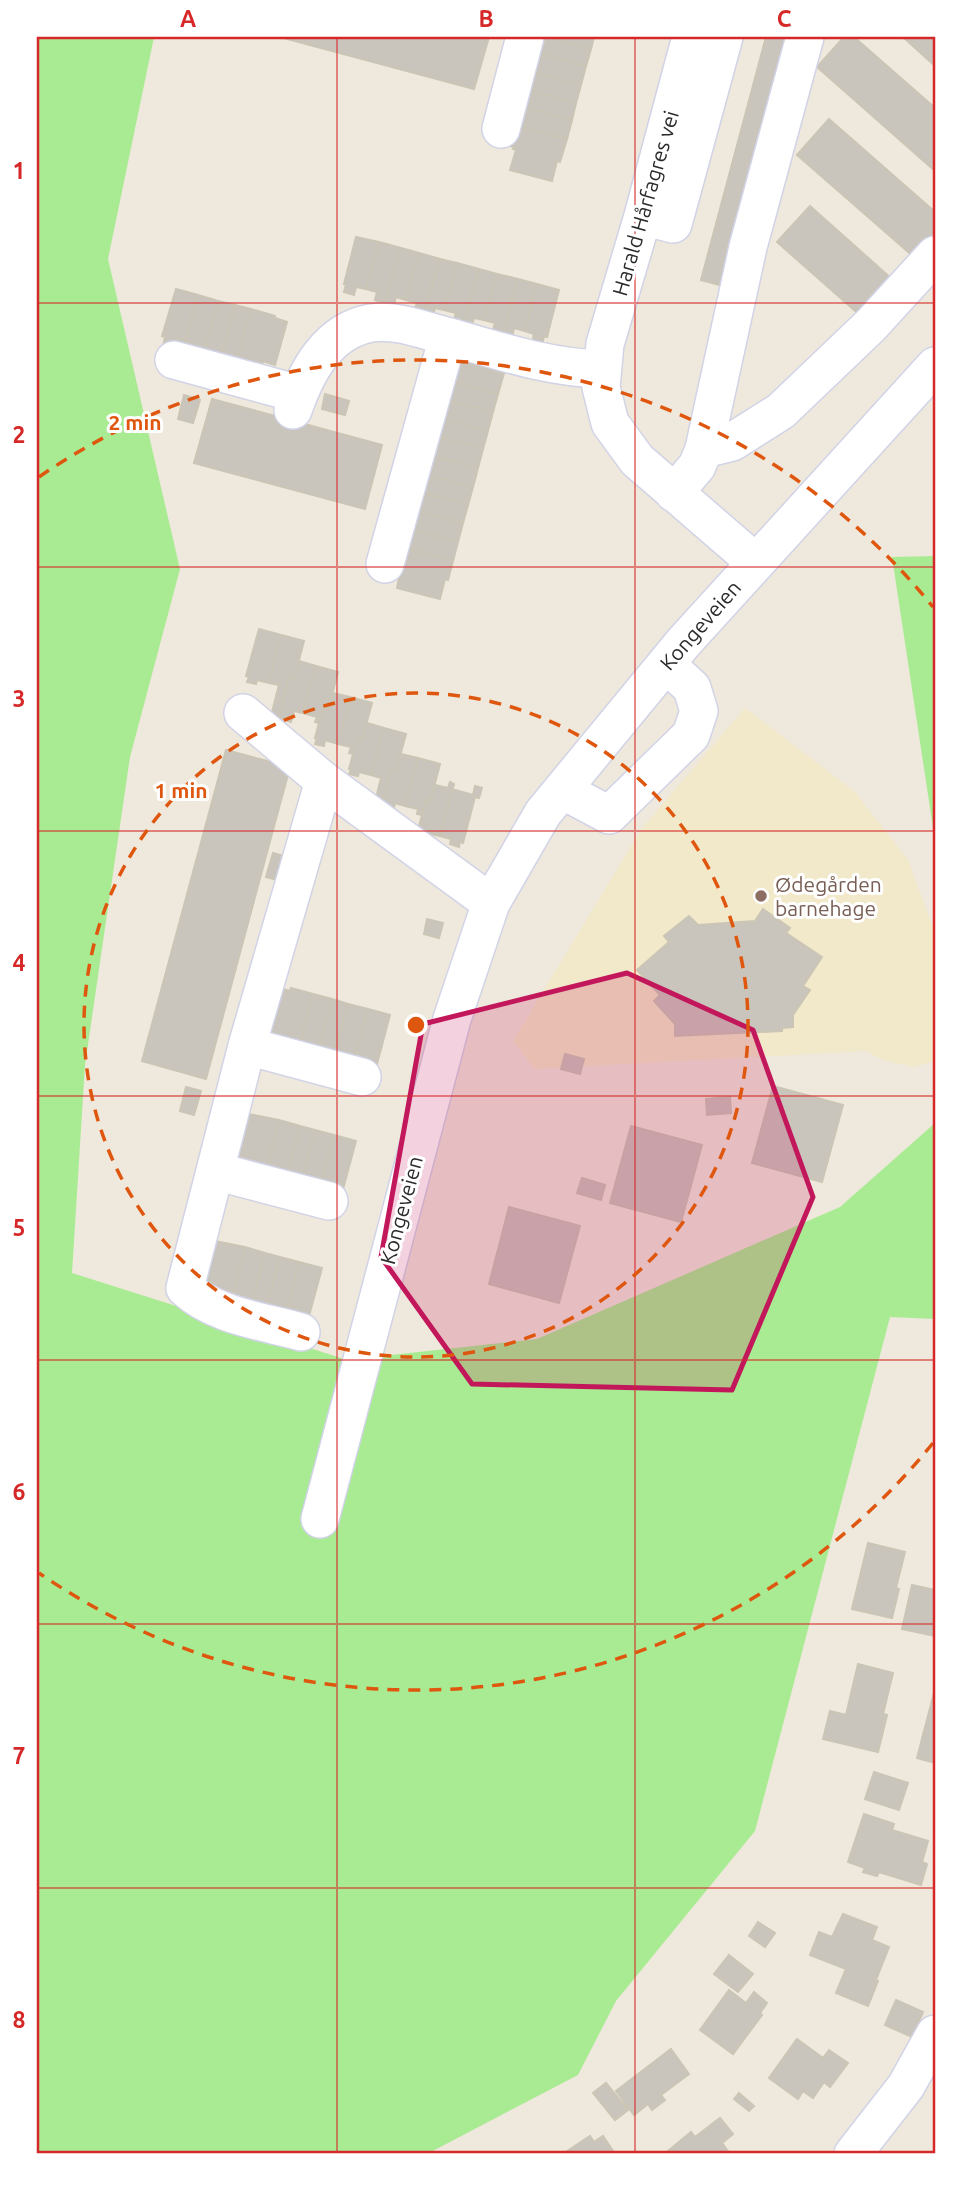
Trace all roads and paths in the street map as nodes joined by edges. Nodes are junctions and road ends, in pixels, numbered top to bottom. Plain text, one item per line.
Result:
1 (525, 37) edge
2 (691, 37) edge
3 (724, 37) edge
4 (805, 37) edge
5 (501, 129) dead end
6 (643, 216) junction
7 (935, 255) edge
8 (448, 337) junction
9 (174, 359) dead end
10 (935, 366) edge
11 (602, 369) junction
12 (704, 449) junction
13 (674, 493) junction
14 (755, 562) junction
15 (385, 564) dead end
16 (666, 664) junction
17 (243, 713) dead end
18 (324, 781) junction
19 (562, 790) junction
20 (491, 903) junction
21 (247, 1046) junction
22 (362, 1077) dead end
23 (215, 1171) junction
24 (329, 1200) dead end
25 (300, 1332) dead end
26 (320, 1519) dead end
27 (935, 2034) edge
28 (926, 2074) edge
29 (853, 2154) edge

1 - 5 street
2 - 6 street, Harald Hårfagres vei
3 - 6 street
4 - 12 street
6 - 11 street, Harald Hårfagres vei
7 - 12 street
8 - 9 street
8 - 11 street
8 - 15 street
10 - 14 street, Kongeveien
11 - 13 street, Harald Hårfagres vei
12 - 13 street
13 - 14 street, Harald Hårfagres vei
14 - 16 street, Kongeveien
16 - 19 street, Kongeveien
16 - 19 street
17 - 18 street
18 - 20 street
18 - 21 street
19 - 20 street, Kongeveien
20 - 26 street, Kongeveien
21 - 22 street
21 - 23 street
23 - 24 street
23 - 25 street
27 - 28 street
28 - 29 street

